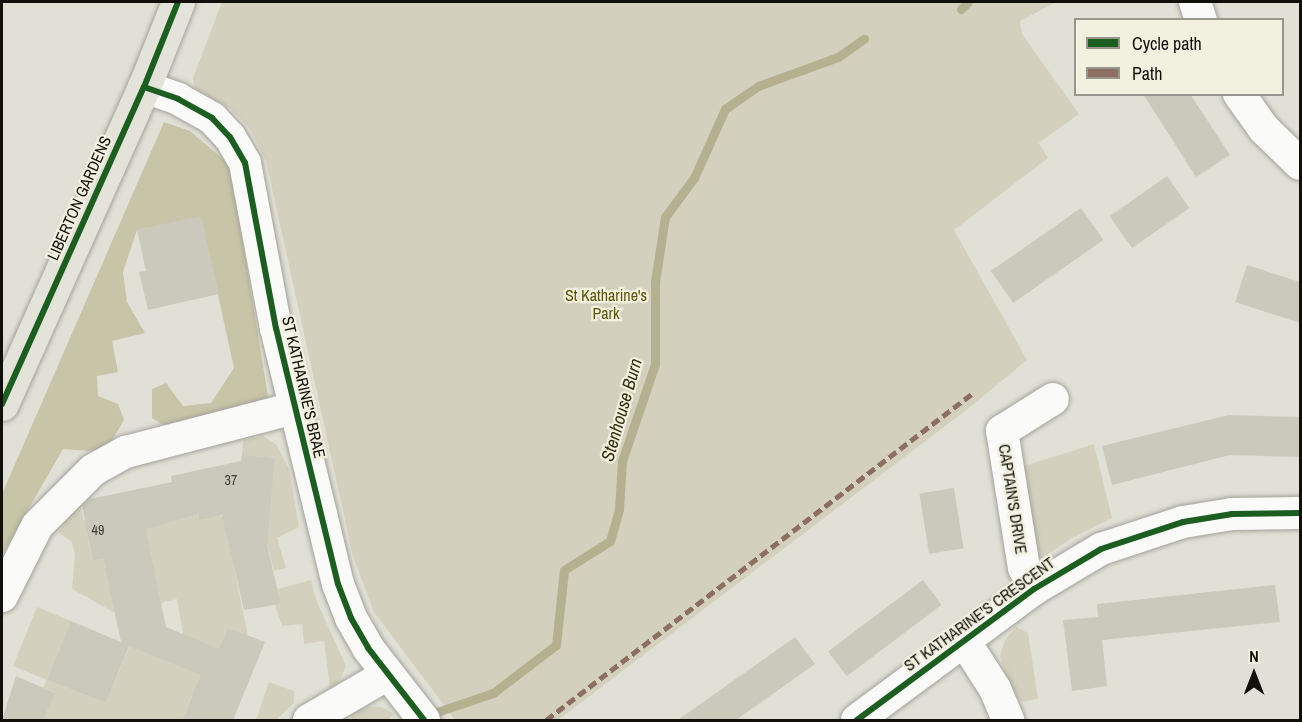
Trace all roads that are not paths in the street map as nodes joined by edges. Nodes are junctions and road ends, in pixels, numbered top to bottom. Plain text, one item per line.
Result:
1 (178, 2) edge
2 (1195, 2) edge
3 (1200, 18) edge
4 (144, 87) junction
5 (1240, 96) edge
6 (1300, 164) edge
7 (1053, 399) dead end
8 (2, 404) edge
9 (295, 408) junction
10 (1300, 513) edge
11 (1034, 589) junction
12 (2, 596) edge
13 (965, 642) junction
14 (388, 674) junction
15 (420, 716) edge
16 (309, 720) edge
17 (857, 720) edge
18 (1008, 720) edge

1 - 4 main road, LIBERTON GARDENS
2 - 3 street
4 - 8 main road, LIBERTON GARDENS
4 - 9 street, ST KATHARINE'S BRAE
5 - 6 street
7 - 11 street, CAPTAIN'S DRIVE
9 - 12 street, ST KATHARINE'S BRAE
9 - 14 street, ST KATHARINE'S BRAE
10 - 11 street, ST KATHARINE'S CRESCENT
11 - 13 street, ST KATHARINE'S CRESCENT
13 - 17 street, ST KATHARINE'S CRESCENT
13 - 18 street
14 - 15 street, ST KATHARINE'S BRAE
14 - 16 street

